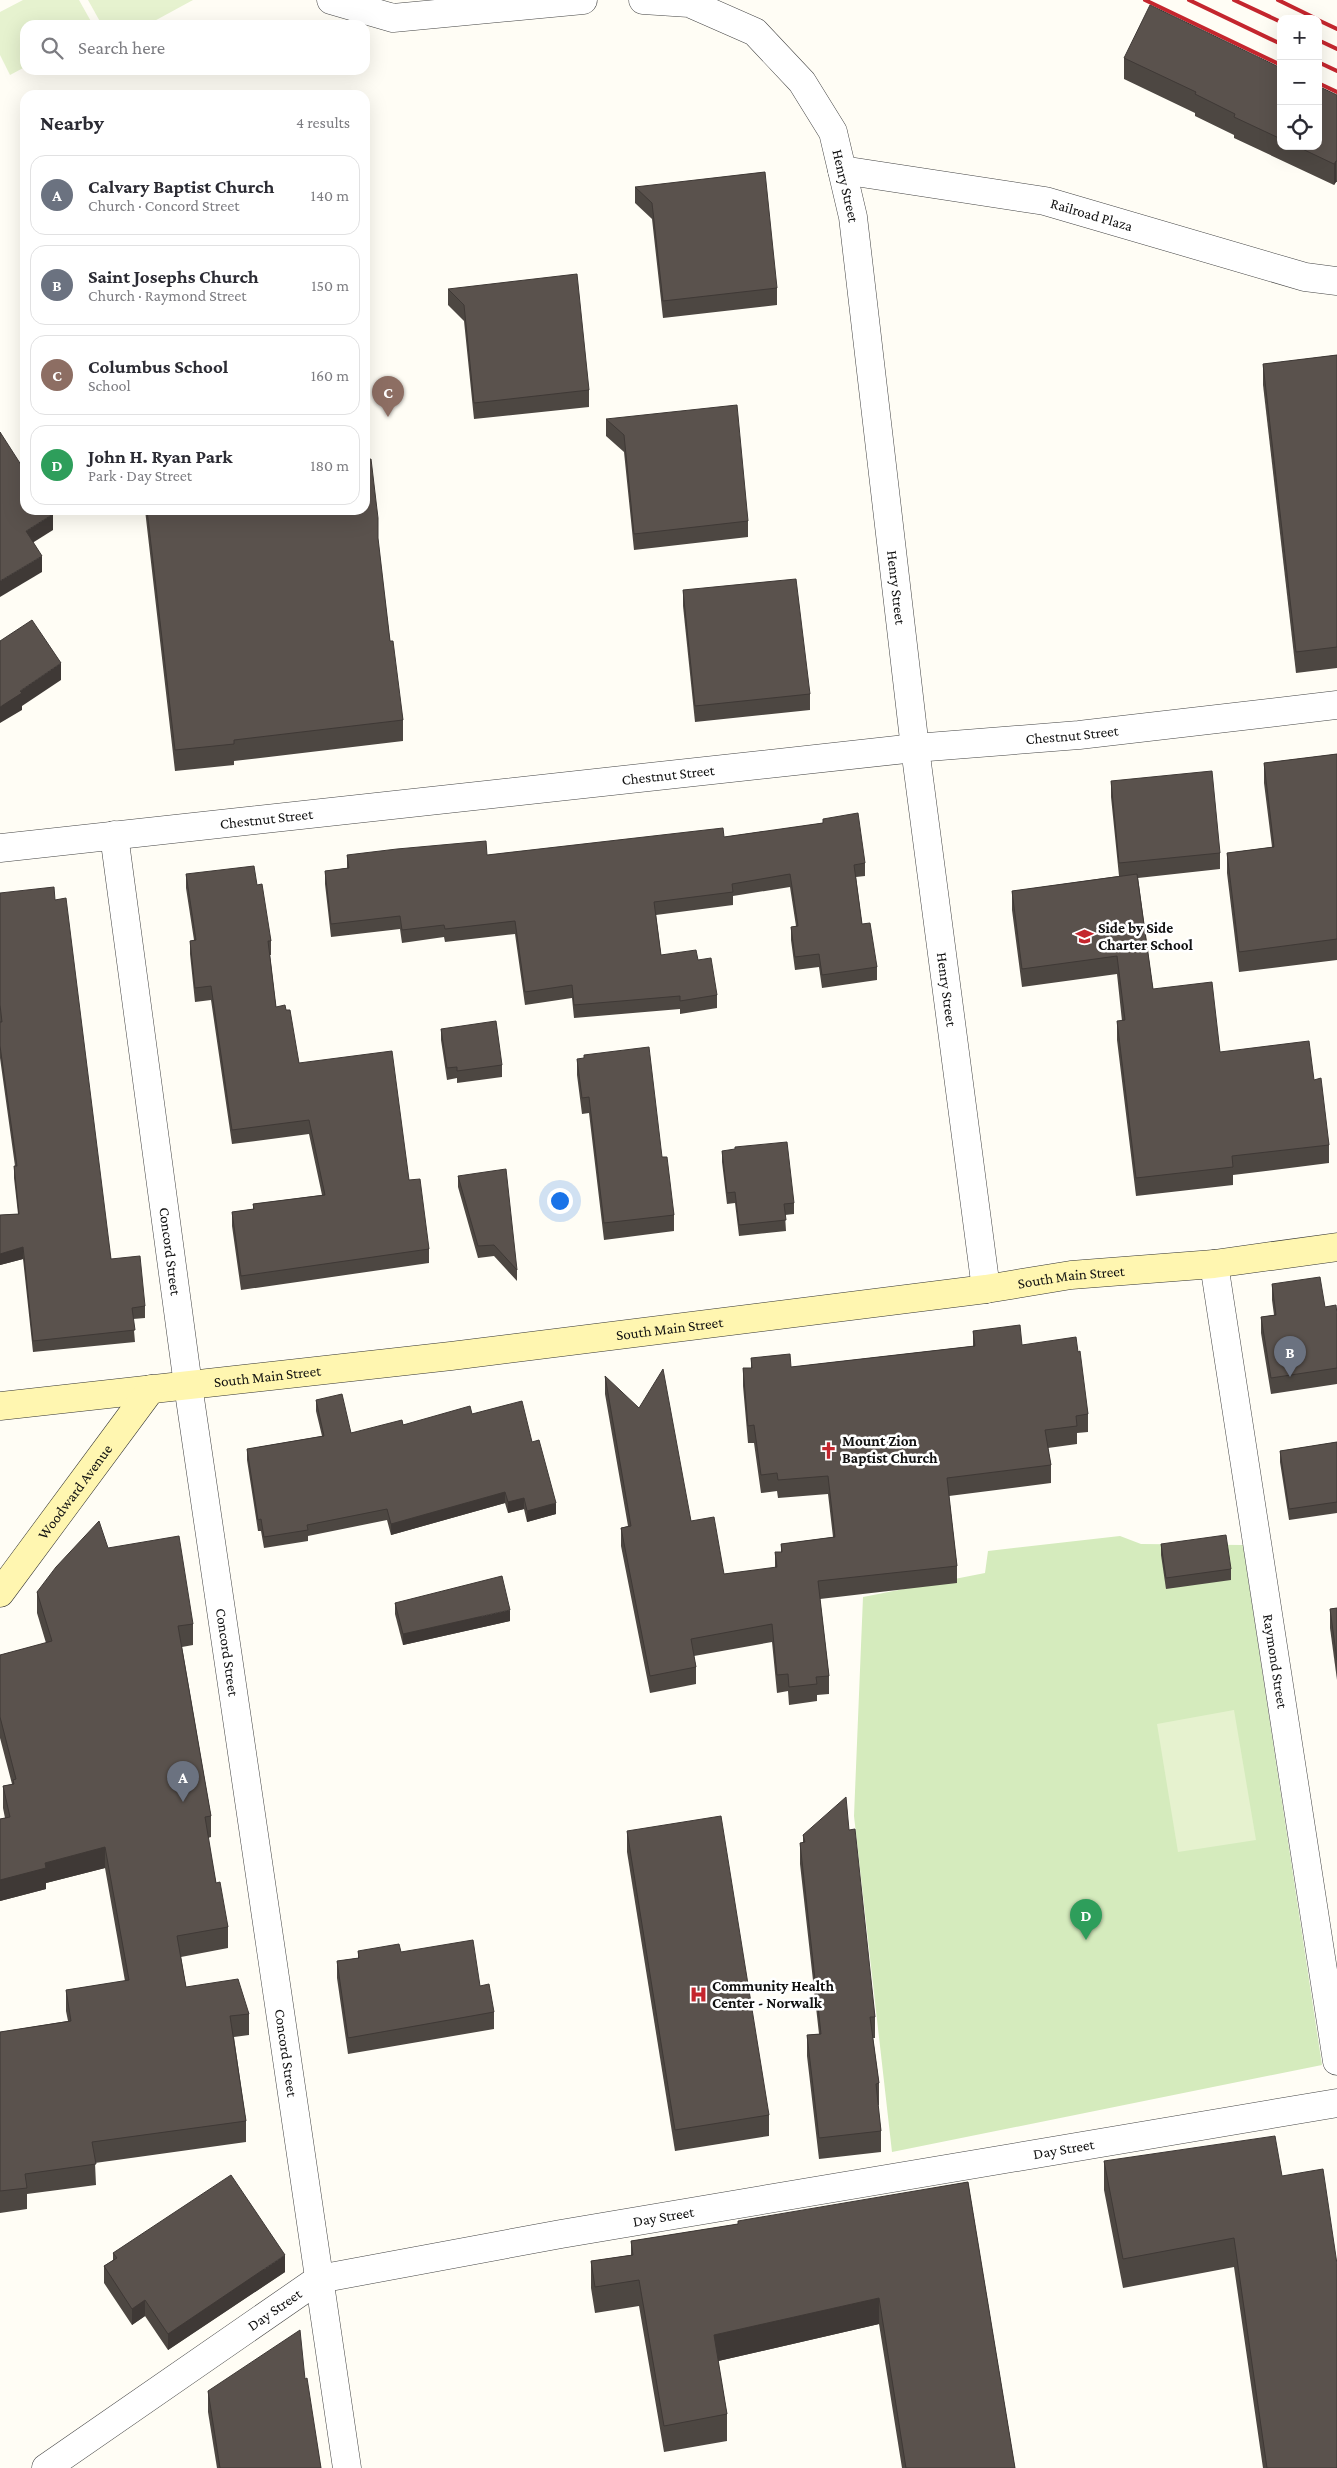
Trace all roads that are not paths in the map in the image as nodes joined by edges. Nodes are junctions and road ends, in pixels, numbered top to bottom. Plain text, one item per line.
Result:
1 (331, 0) edge
2 (584, 0) edge
3 (643, 0) edge
4 (842, 170) junction
5 (1337, 281) edge
6 (1337, 706) edge
7 (915, 748) junction
8 (114, 835) junction
9 (0, 848) edge
10 (1337, 1247) edge
11 (1214, 1264) junction
12 (986, 1289) junction
13 (188, 1385) junction
14 (150, 1389) junction
15 (0, 1406) edge
16 (0, 1593) edge
17 (1337, 2061) edge
18 (1337, 2103) edge
19 (319, 2279) junction
20 (46, 2468) edge
21 (347, 2468) edge

1 - 2 street
3 - 4 street, Henry Street
4 - 5 street, Railroad Plaza
4 - 7 street, Henry Street
6 - 7 street, Chestnut Street
7 - 8 street, Chestnut Street
7 - 12 street, Henry Street
8 - 9 street, Chestnut Street
8 - 13 street, Concord Street
10 - 11 main road, South Main Street
11 - 12 main road, South Main Street
11 - 17 street, Raymond Street
12 - 13 main road, South Main Street
13 - 14 main road, South Main Street
13 - 19 street, Concord Street
14 - 15 main road, South Main Street
14 - 16 main road, Woodward Avenue
18 - 19 street, Day Street
19 - 20 street, Day Street
19 - 21 street, Concord Street

